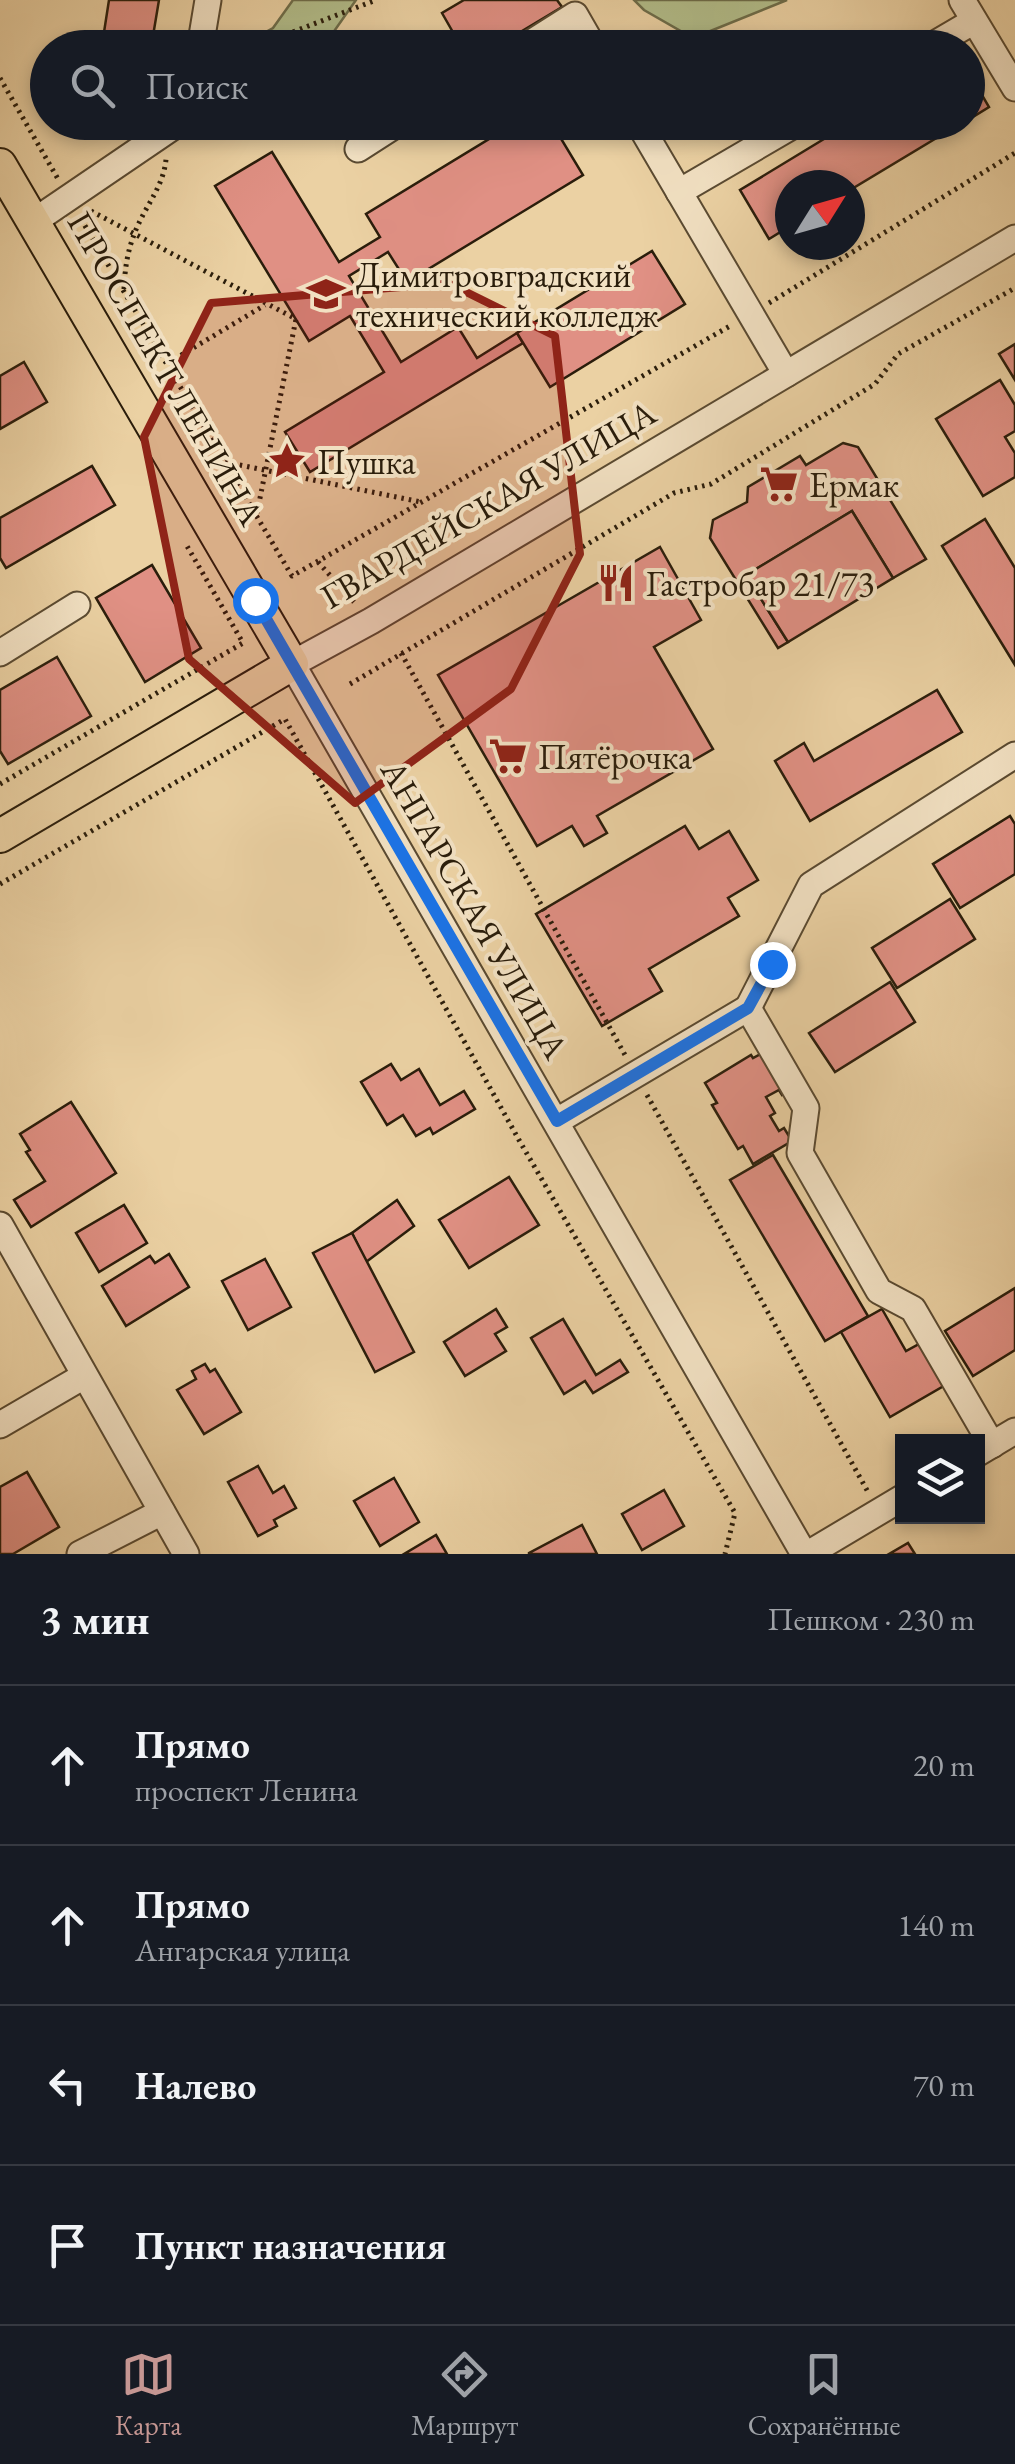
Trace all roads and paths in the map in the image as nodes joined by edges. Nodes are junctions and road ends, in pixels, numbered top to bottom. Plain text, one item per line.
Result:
1 (208, 0) edge
2 (376, 0) edge
3 (968, 10) edge
4 (203, 30) edge
5 (298, 30) edge
6 (551, 30) edge
7 (584, 30) edge
8 (947, 30) edge
9 (985, 38) edge
10 (0, 78) edge
11 (1015, 88) edge
12 (30, 131) edge
13 (35, 140) edge
14 (155, 140) edge
15 (171, 140) edge
16 (371, 140) edge
17 (649, 140) edge
18 (768, 140) edge
19 (358, 148) dead end
20 (1015, 153) edge
21 (0, 165) edge
22 (679, 192) junction
23 (69, 199) junction
24 (33, 222) junction
25 (134, 234) junction
26 (1015, 238) edge
27 (1015, 288) edge
28 (124, 290) junction
29 (265, 305) junction
30 (750, 314) junction
31 (168, 363) junction
32 (786, 374) junction
33 (225, 462) junction
34 (266, 470) junction
35 (422, 502) junction
36 (257, 516) junction
37 (318, 562) junction
38 (354, 602) dead end
39 (77, 605) dead end
40 (242, 642) dead end
41 (0, 653) edge
42 (292, 664) junction
43 (350, 684) dead end
44 (1015, 755) edge
45 (0, 784) edge
46 (0, 836) edge
47 (0, 884) edge
48 (748, 1008) junction
49 (557, 1121) junction
50 (0, 1225) edge
51 (84, 1376) junction
52 (0, 1424) edge
53 (1015, 1431) edge
54 (976, 1434) edge
55 (985, 1448) edge
56 (895, 1502) edge
57 (162, 1512) junction
58 (80, 1554) edge
59 (186, 1554) edge
60 (725, 1554) edge
61 (806, 1554) edge

1 - 4 street
2 - 5 path
3 - 8 street
6 - 7 street
9 - 11 street
10 - 12 path
13 - 23 path
14 - 23 street
15 - 25 path
16 - 19 street
17 - 22 street
18 - 22 street
20 - 30 path
21 - 24 main road, ПРОСПЕКТ ЛЕНИНА
22 - 30 street
23 - 24 street
23 - 25 path
23 - 28 path
24 - 42 main road, ПРОСПЕКТ ЛЕНИНА
25 - 28 path
25 - 29 path
26 - 32 street, ГВАРДЕЙСКАЯ УЛИЦА
27 - 43 path
28 - 31 path
29 - 31 path
29 - 34 path
30 - 32 street
30 - 35 path
31 - 33 path
32 - 42 street, ГВАРДЕЙСКАЯ УЛИЦА
33 - 34 path
33 - 36 path
34 - 35 path
34 - 36 path
35 - 37 path
36 - 37 path
37 - 38 path
39 - 41 street
40 - 45 path
42 - 46 main road, ГВАРДЕЙСКАЯ УЛИЦА
42 - 49 street, АНГАРСКАЯ УЛИЦА
44 - 48 street
47 - 60 path
48 - 49 street
48 - 54 street
49 - 61 street, АНГАРСКАЯ УЛИЦА
50 - 51 street
51 - 52 street
51 - 57 street
53 - 55 street
56 - 61 street
57 - 58 street
57 - 59 street

